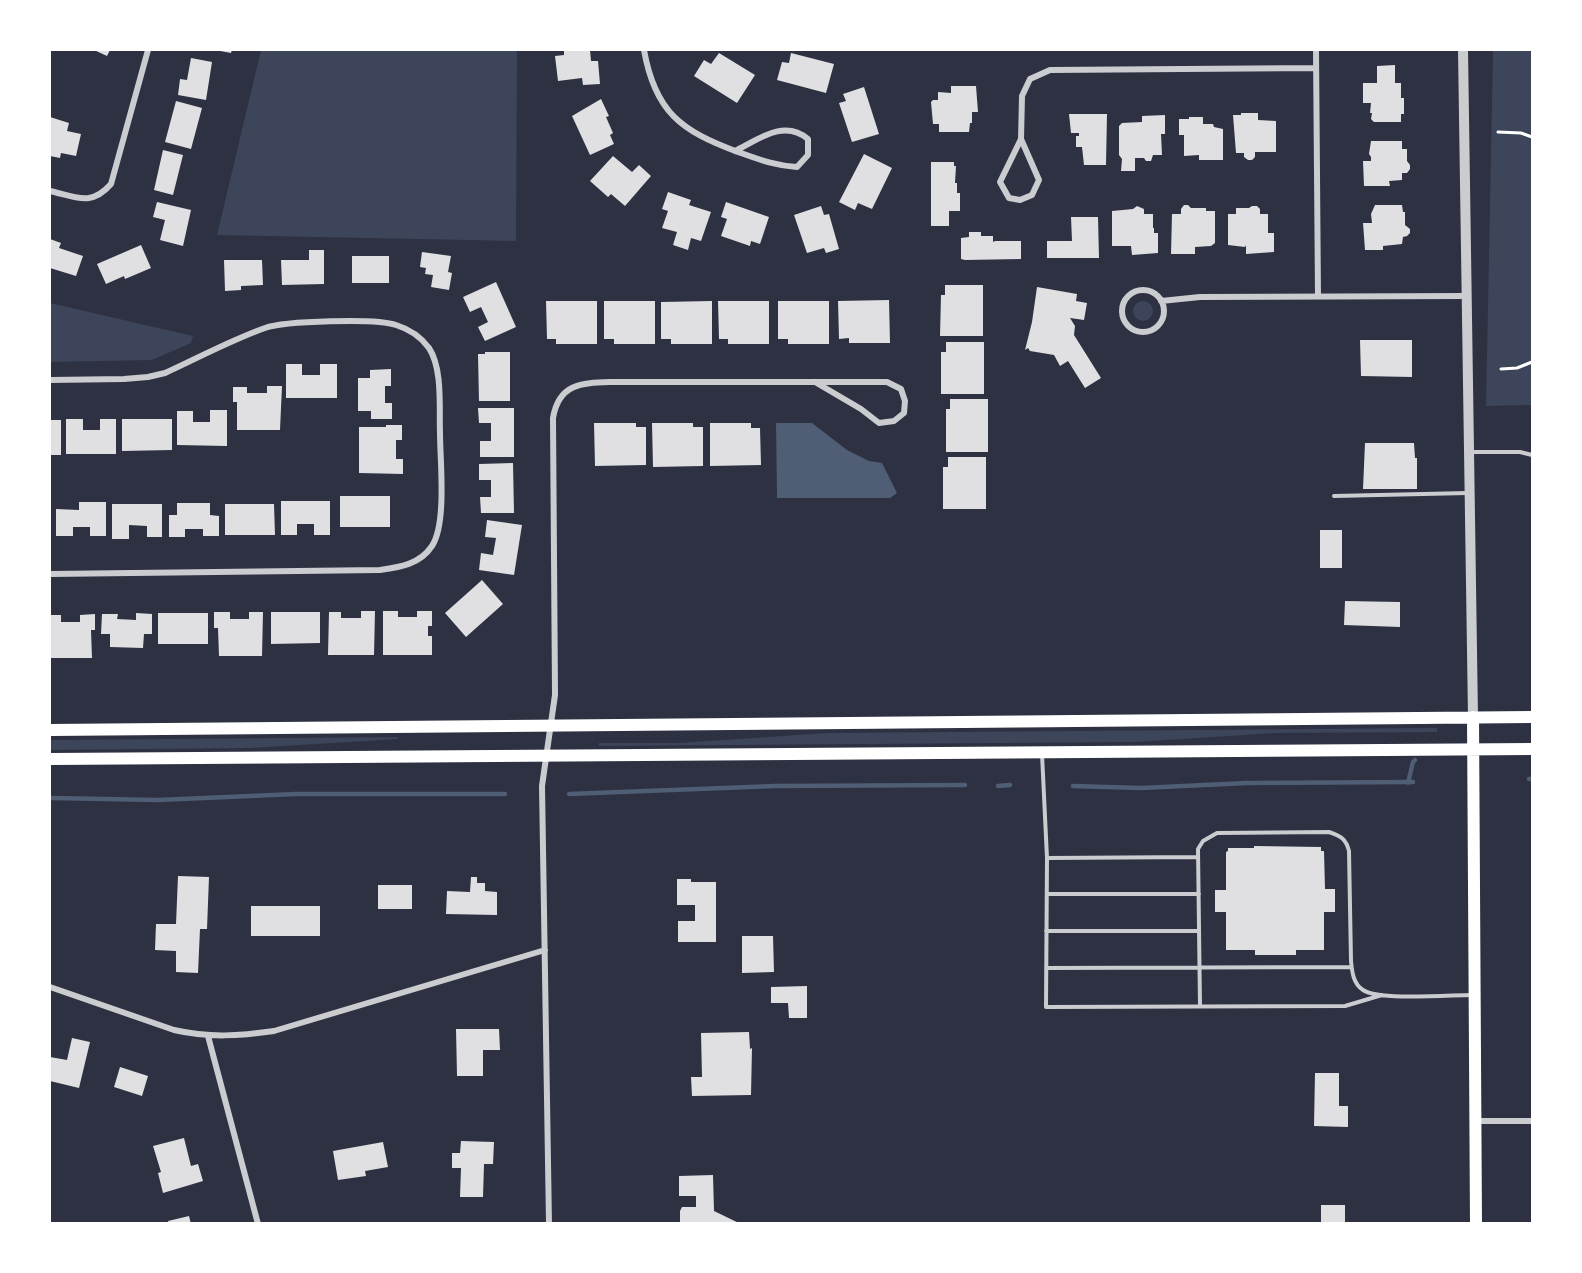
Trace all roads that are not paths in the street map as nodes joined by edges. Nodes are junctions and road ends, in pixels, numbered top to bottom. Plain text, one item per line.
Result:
1 (148, 50) edge
2 (645, 50) edge
3 (1316, 50) edge
4 (1463, 50) edge
5 (1316, 68) junction
6 (1021, 139) junction
7 (735, 151) junction
8 (50, 191) edge
9 (1318, 296) junction
10 (1466, 296) junction
11 (1161, 301) junction
12 (50, 380) edge
13 (815, 382) junction
14 (1468, 452) junction
15 (1533, 455) edge
16 (1469, 493) junction
17 (1334, 496) dead end
18 (50, 574) edge
19 (1473, 717) junction
20 (1533, 717) edge
21 (551, 725) junction
22 (50, 730) edge
23 (1473, 749) junction
24 (1533, 749) edge
25 (1042, 753) junction
26 (546, 756) junction
27 (50, 759) edge
28 (1198, 856) junction
29 (1047, 858) junction
30 (1047, 894) junction
31 (1199, 894) junction
32 (1199, 930) junction
33 (1046, 931) junction
34 (544, 950) junction
35 (1199, 967) junction
36 (1352, 967) junction
37 (1046, 968) junction
38 (50, 987) edge
39 (1382, 995) junction
40 (1474, 995) junction
41 (1200, 1006) junction
42 (208, 1036) junction
43 (1475, 1121) junction
44 (1533, 1121) edge
45 (258, 1224) edge
46 (549, 1224) edge
47 (1476, 1224) edge

1 - 8 street
2 - 7 street
3 - 5 street
4 - 10 street
5 - 6 street
5 - 9 street
6 - 6 street
7 - 7 street
9 - 10 street
9 - 11 street
10 - 14 street
11 - 11 street
12 - 18 street
13 - 13 street
13 - 21 street
14 - 15 lane
14 - 16 street
16 - 17 lane
16 - 19 street
19 - 20 main road
19 - 21 main road
19 - 23 main road
21 - 22 main road
21 - 26 street
23 - 24 main road
23 - 25 main road
23 - 40 main road
25 - 26 main road
25 - 29 lane
26 - 27 main road
26 - 34 street
28 - 29 lane
28 - 31 lane
28 - 36 lane
29 - 30 lane
30 - 31 lane
30 - 33 lane
31 - 32 lane
32 - 33 lane
32 - 35 lane
33 - 37 lane
34 - 42 street
34 - 46 street
35 - 36 lane
35 - 37 lane
35 - 41 lane
36 - 39 lane
37 - 41 lane
38 - 42 street
39 - 40 lane
39 - 41 lane
40 - 43 main road
42 - 45 street
43 - 44 street
43 - 47 main road

